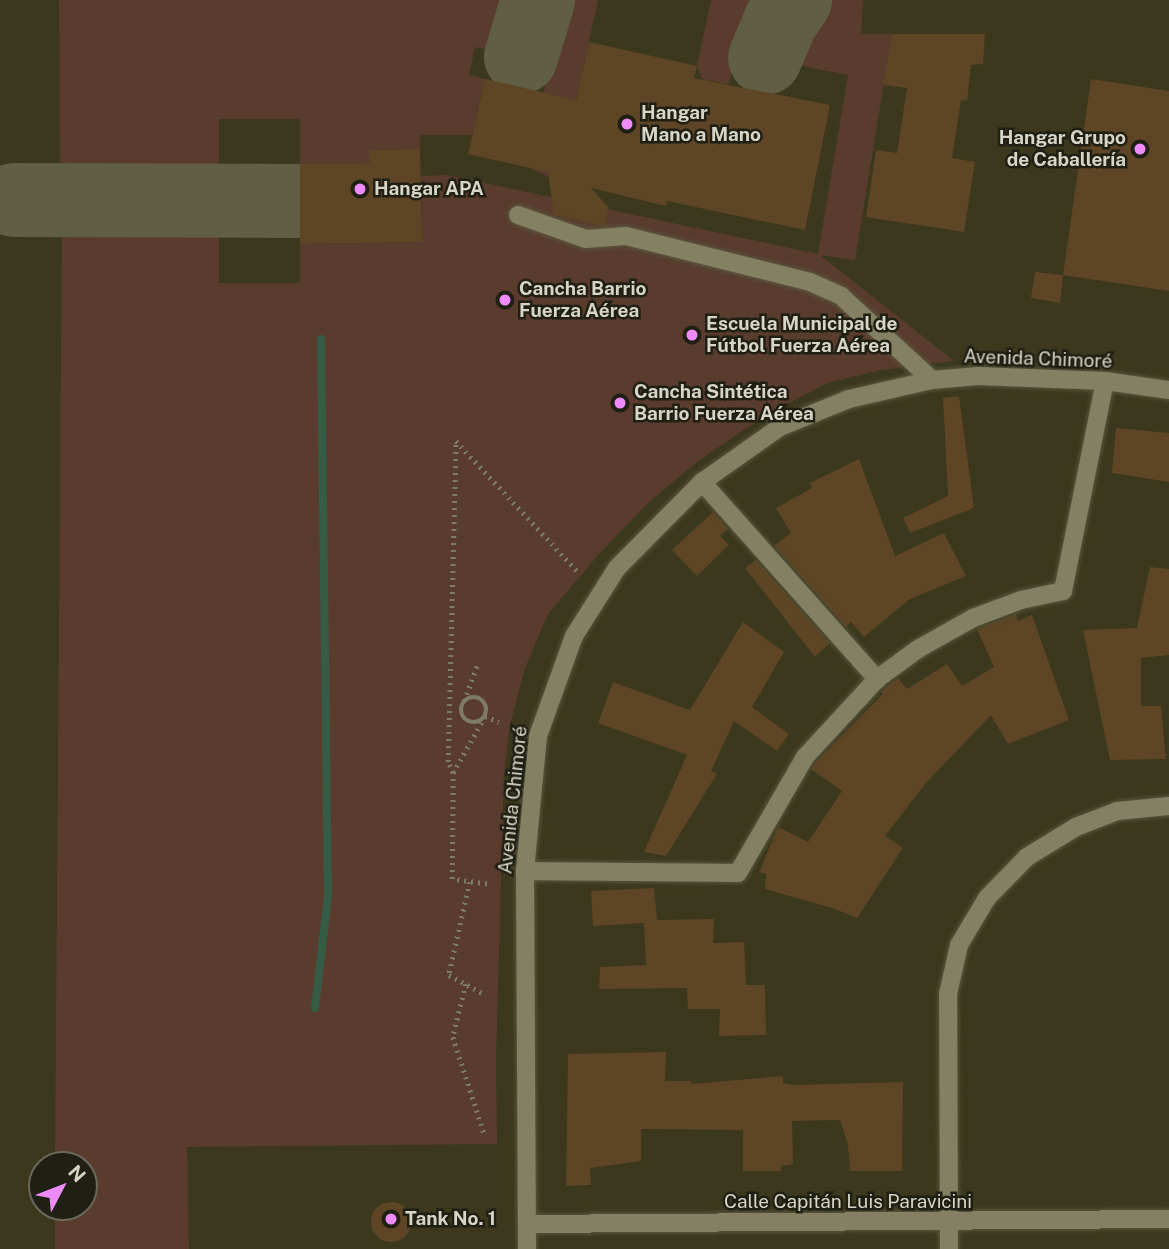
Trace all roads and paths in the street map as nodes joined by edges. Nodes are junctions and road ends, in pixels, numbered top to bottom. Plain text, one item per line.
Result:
1 (519, 215) dead end
2 (932, 380) junction
3 (1105, 381) junction
4 (1169, 390) edge
5 (702, 482) junction
6 (578, 572) dead end
7 (478, 663) dead end
8 (877, 679) junction
9 (462, 705) junction
10 (485, 716) junction
11 (499, 722) dead end
12 (453, 773) junction
13 (1169, 806) edge
14 (525, 871) junction
15 (470, 882) junction
16 (487, 884) dead end
17 (466, 984) junction
18 (486, 995) dead end
19 (485, 1136) dead end
20 (1169, 1219) edge
21 (950, 1223) junction
22 (528, 1224) junction
23 (527, 1249) edge
24 (949, 1249) edge

1 - 2 street
2 - 3 street, Avenida Chimoré
2 - 5 street, Avenida Chimoré
3 - 4 street, Avenida Chimoré
3 - 8 street
5 - 8 street
5 - 14 street, Avenida Chimoré
6 - 12 path
7 - 9 path
8 - 14 street
9 - 10 path
9 - 10 path
10 - 11 path
10 - 12 path
12 - 15 path
13 - 21 street
14 - 22 street, Avenida Chimoré
15 - 16 path
15 - 17 path
17 - 18 path
17 - 19 path
20 - 21 street, Calle Capitán Luis Paravicini
21 - 22 street, Calle Capitán Luis Paravicini
21 - 24 street
22 - 23 street, Avenida Chimoré

